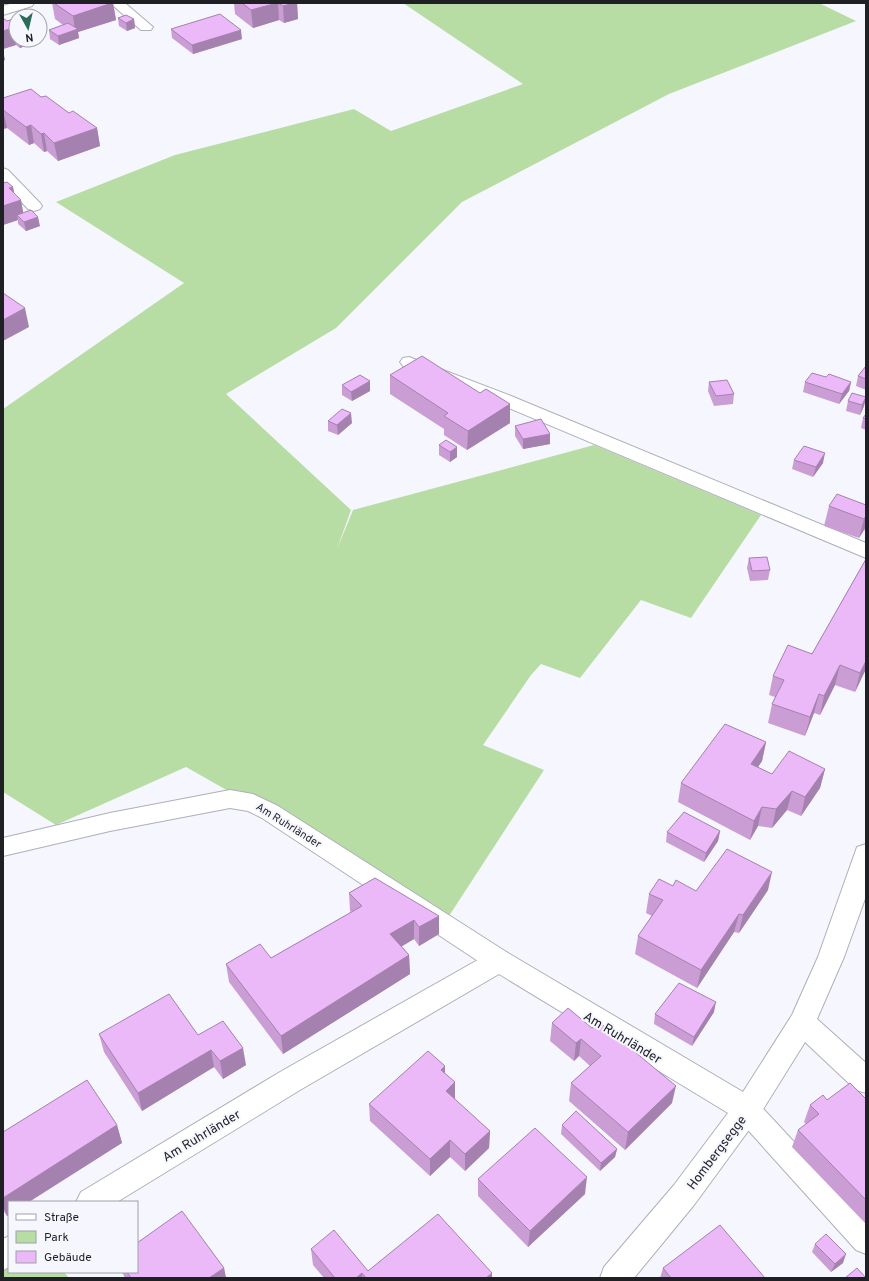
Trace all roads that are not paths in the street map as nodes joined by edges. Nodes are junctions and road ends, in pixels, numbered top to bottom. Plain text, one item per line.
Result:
1 (28, 3) edge
2 (117, 3) edge
3 (3, 11) edge
4 (146, 27) dead end
5 (3, 173) edge
6 (34, 206) dead end
7 (409, 362) edge
8 (866, 551) edge
9 (3, 847) edge
10 (866, 854) edge
11 (499, 962) junction
12 (802, 1022) junction
13 (866, 1081) edge
14 (747, 1110) junction
15 (93, 1201) edge
16 (866, 1240) edge
17 (618, 1277) edge

1 - 3 street
2 - 4 lane
5 - 6 lane
7 - 8 lane
9 - 11 lane, Am Ruhrländer
10 - 12 street, Hombergsegge
11 - 14 street, Am Ruhrländer
11 - 15 street, Am Ruhrländer
12 - 13 street
12 - 14 street, Hombergsegge
14 - 16 lane
14 - 17 street, Hombergsegge

